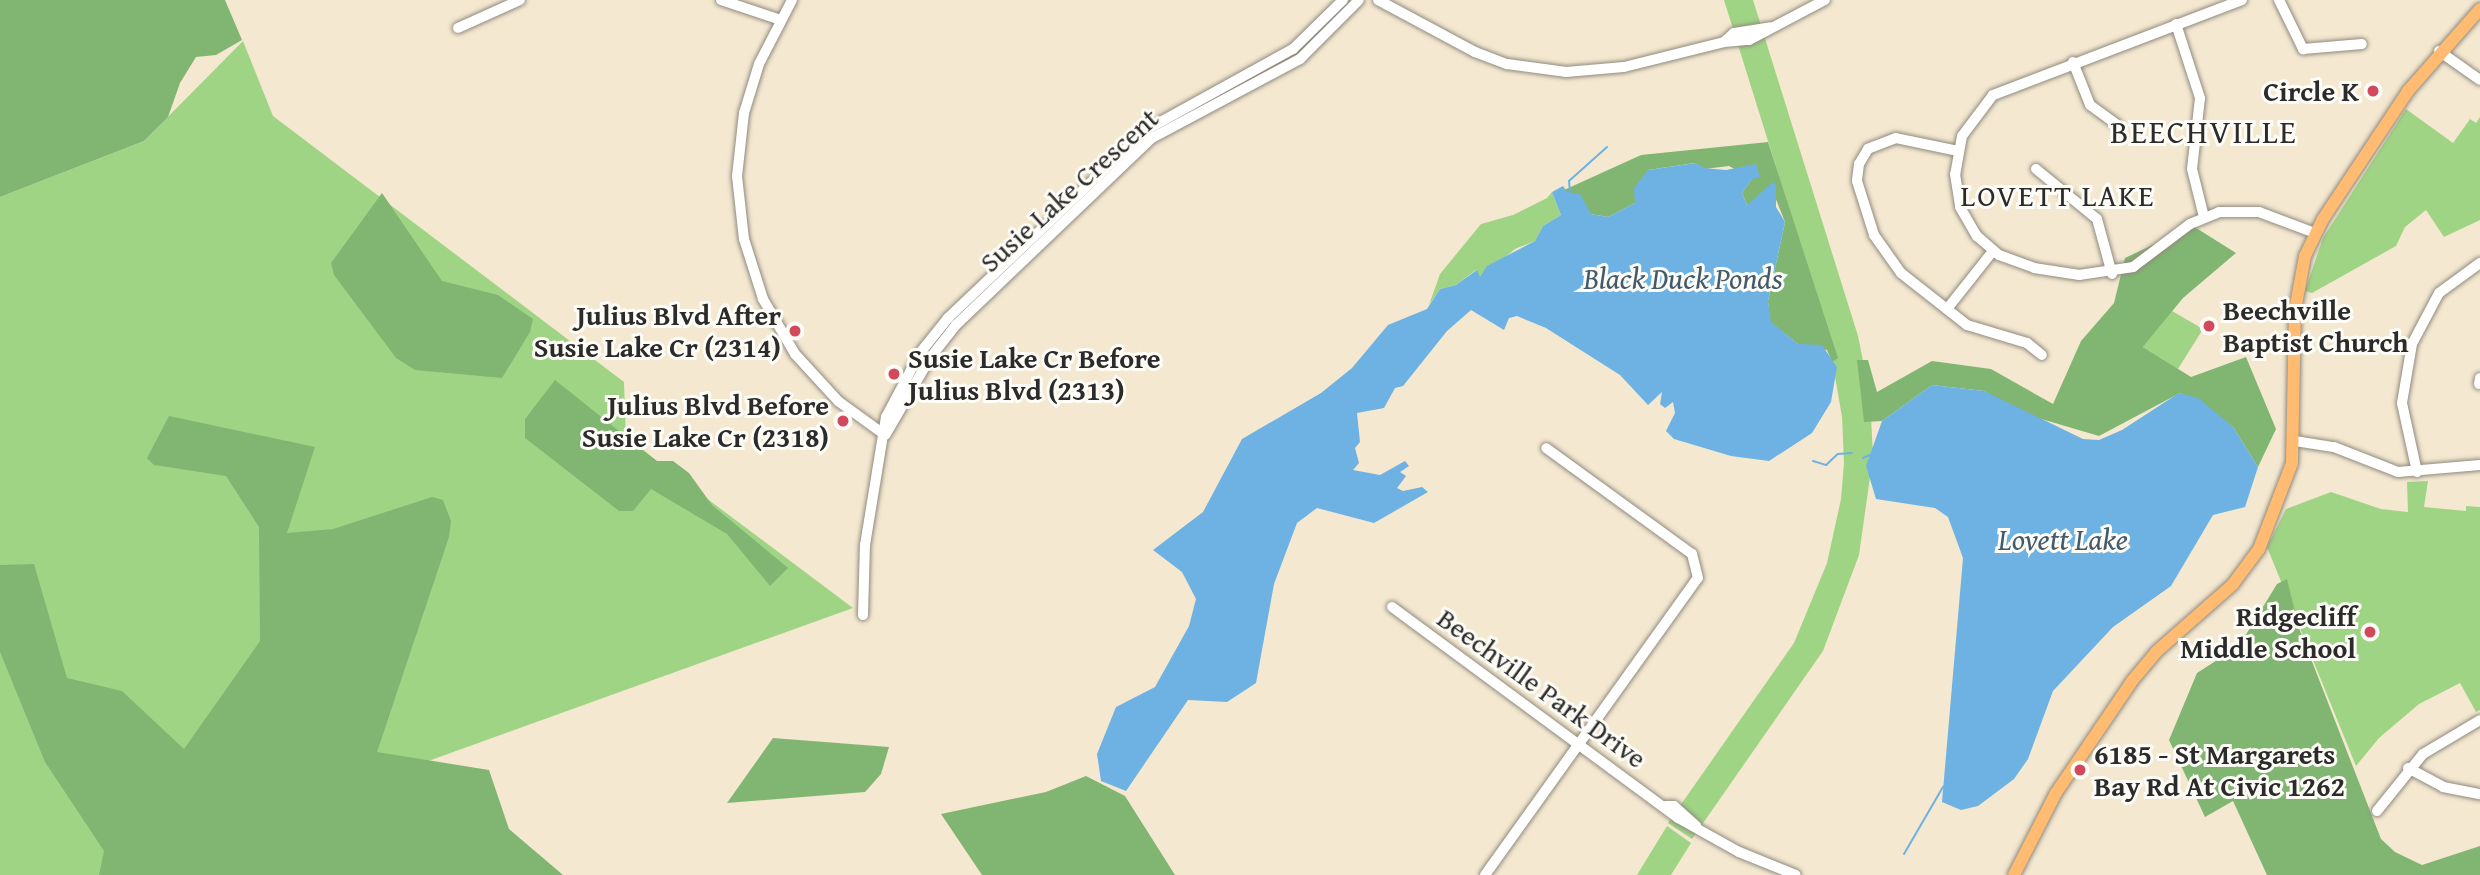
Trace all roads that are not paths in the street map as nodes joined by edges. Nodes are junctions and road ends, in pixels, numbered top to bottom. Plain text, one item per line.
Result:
1 (520, 0) edge
2 (721, 0) edge
3 (792, 0) edge
4 (1343, 0) edge
5 (1359, 0) edge
6 (1378, 0) edge
7 (1825, 0) edge
8 (2242, 0) edge
9 (2280, 0) edge
10 (2480, 9) edge
11 (781, 20) junction
12 (2176, 24) junction
13 (458, 28) dead end
14 (2362, 44) dead end
15 (2439, 51) junction
16 (2073, 62) junction
17 (2480, 80) edge
18 (2118, 125) dead end
19 (1958, 151) junction
20 (2036, 169) dead end
21 (2204, 217) junction
22 (2315, 233) junction
23 (1993, 251) junction
24 (2480, 264) edge
25 (2112, 274) junction
26 (1947, 309) junction
27 (2042, 355) dead end
28 (885, 435) junction
29 (2295, 441) junction
30 (1546, 448) dead end
31 (2480, 466) edge
32 (2417, 472) junction
33 (1392, 607) dead end
34 (863, 615) dead end
35 (2480, 720) edge
36 (1580, 744) junction
37 (2409, 768) junction
38 (2480, 794) edge
39 (2377, 811) dead end
40 (1485, 875) edge
41 (1796, 875) edge
42 (2014, 875) edge

1 - 13 street
2 - 11 street
3 - 11 street
4 - 28 street, Susie Lake Crescent
5 - 28 street, Susie Lake Crescent
6 - 7 street
8 - 12 street
9 - 14 street
10 - 15 main road
11 - 28 street
12 - 16 street
12 - 21 street
15 - 17 street
15 - 22 main road
16 - 18 street
16 - 19 street
19 - 23 street
19 - 26 street
20 - 25 street
21 - 22 street
21 - 25 street
22 - 29 main road
23 - 25 street
23 - 26 street
24 - 32 street
26 - 27 street
28 - 34 street, Susie Lake Crescent
29 - 32 street
29 - 42 main road
30 - 36 street
31 - 32 street
33 - 36 street, Beechville Park Drive
35 - 37 street
36 - 40 street
36 - 41 street, Beechville Park Drive
37 - 38 street
37 - 39 street

